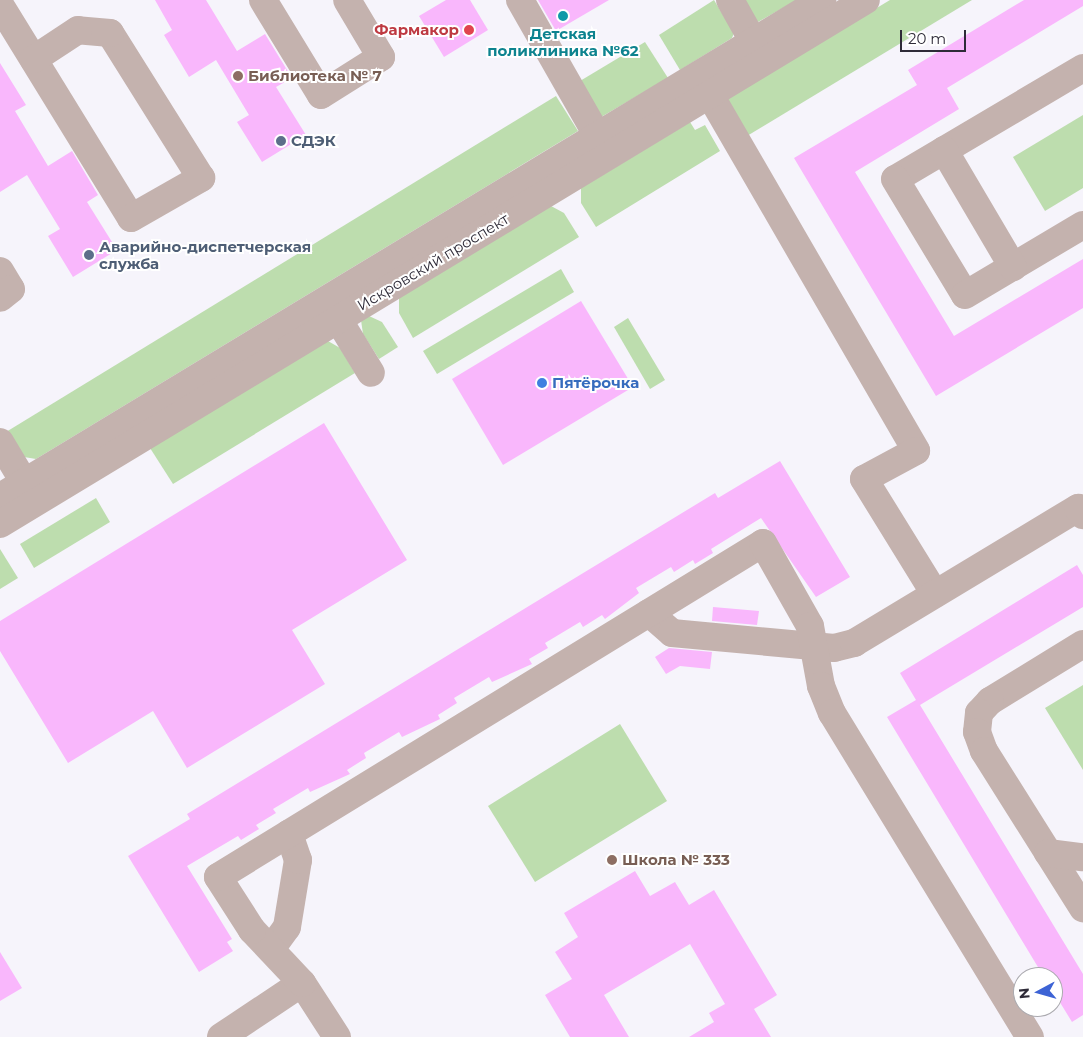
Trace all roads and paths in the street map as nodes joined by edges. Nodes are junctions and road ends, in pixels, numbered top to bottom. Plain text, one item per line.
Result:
1 (264, 0) edge
2 (347, 0) edge
3 (520, 0) edge
4 (730, 0) edge
5 (822, 0) edge
6 (866, 0) edge
7 (0, 5) edge
8 (759, 51) junction
9 (34, 59) junction
10 (1083, 68) edge
11 (710, 95) junction
12 (602, 146) junction
13 (944, 150) junction
14 (1083, 225) edge
15 (1013, 266) junction
16 (0, 271) edge
17 (370, 287) junction
18 (0, 298) edge
19 (338, 319) junction
20 (371, 373) dead end
21 (0, 442) edge
22 (30, 492) junction
23 (0, 497) edge
24 (1083, 515) edge
25 (0, 524) edge
26 (935, 594) junction
27 (649, 613) junction
28 (1083, 644) edge
29 (815, 650) junction
30 (289, 834) junction
31 (1048, 853) junction
32 (1083, 857) edge
33 (1083, 908) edge
34 (271, 949) junction
35 (302, 983) junction
36 (221, 1037) edge
37 (337, 1037) edge
38 (1030, 1037) edge

1 - 2 street
3 - 12 street
4 - 8 street
5 - 8 street, Искровский проспект
6 - 8 street, Искровский проспект
7 - 9 street
8 - 11 street, Искровский проспект
8 - 12 street, Искровский проспект
9 - 9 street
10 - 13 street
11 - 12 street, Искровский проспект
11 - 26 street
12 - 17 street, Искровский проспект
13 - 15 street
13 - 15 street
14 - 15 street
16 - 18 street
17 - 19 street, Искровский проспект
17 - 22 street, Искровский проспект
19 - 20 street
19 - 22 street, Искровский проспект
21 - 22 street
22 - 23 street, Искровский проспект
22 - 25 street, Искровский проспект
24 - 26 street
26 - 29 street
27 - 29 street
27 - 29 street
27 - 30 street
28 - 31 street
29 - 38 street
30 - 34 street
30 - 34 street
31 - 32 street
31 - 33 street
34 - 35 street
35 - 36 street
35 - 37 street

